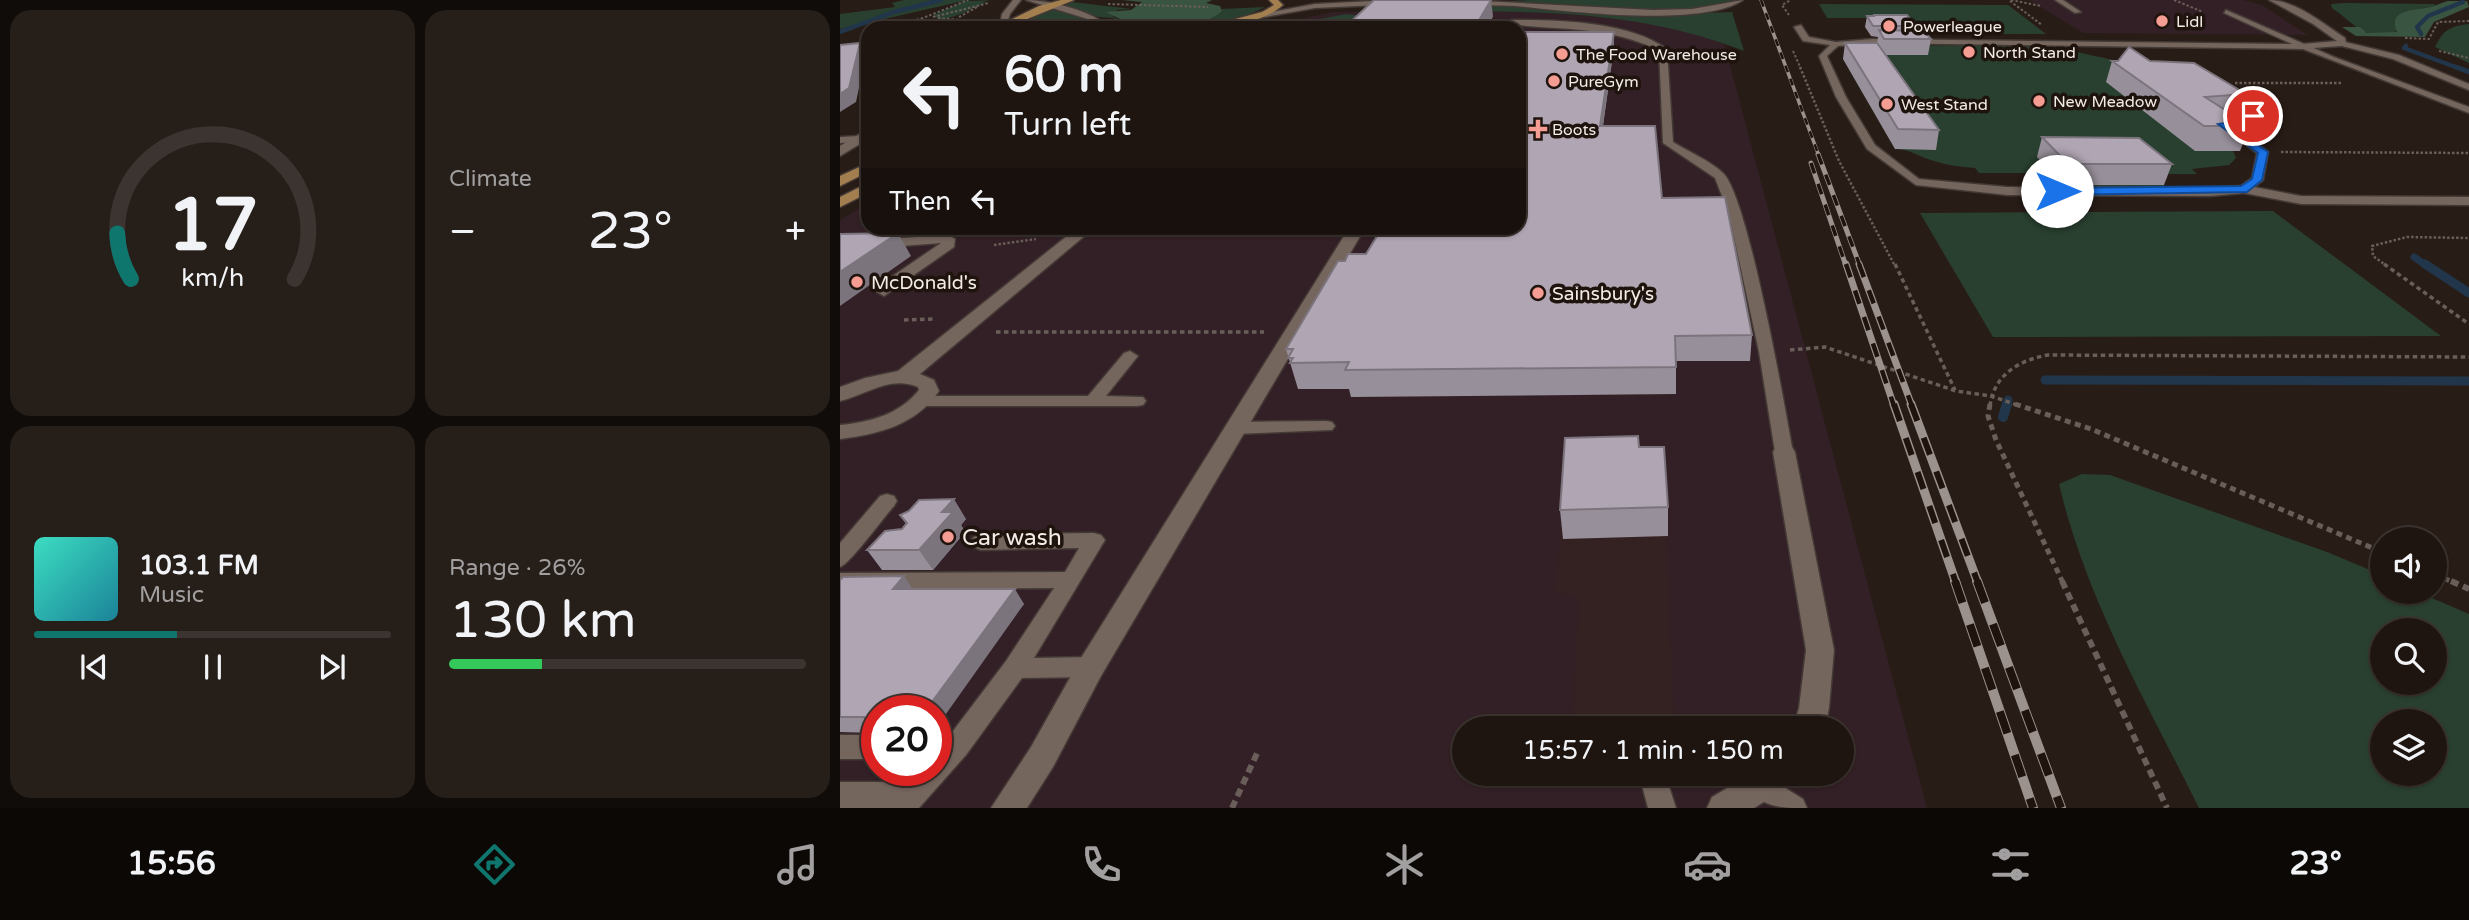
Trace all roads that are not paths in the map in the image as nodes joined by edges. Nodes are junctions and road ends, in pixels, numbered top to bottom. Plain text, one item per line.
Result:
1 (1017, 0) edge
2 (1030, 0) edge
3 (1070, 0) edge
4 (1273, 0) edge
5 (1300, 0) edge
6 (1358, 0) edge
7 (1444, 0) edge
8 (1466, 0) edge
9 (1740, 0) edge
10 (2058, 0) edge
11 (2260, 0) edge
12 (2273, 0) edge
13 (2291, 2) edge
14 (1054, 5) junction
15 (2077, 12) dead end
16 (2226, 12) dead end
17 (1265, 14) junction
18 (1003, 21) edge
19 (1014, 21) edge
20 (1099, 21) edge
21 (1235, 21) edge
22 (1526, 22) edge
23 (1798, 27) dead end
24 (2341, 43) junction
25 (1836, 44) junction
26 (2087, 44) junction
27 (2302, 47) junction
28 (861, 50) edge
29 (840, 52) edge
30 (2111, 55) dead end
31 (2469, 87) edge
32 (2210, 90) edge
33 (2469, 110) edge
34 (861, 136) edge
35 (861, 138) edge
36 (840, 140) edge
37 (840, 152) edge
38 (861, 171) edge
39 (840, 182) edge
40 (2244, 189) junction
41 (861, 191) edge
42 (2469, 201) edge
43 (840, 203) edge
44 (1078, 235) edge
45 (1353, 235) edge
46 (840, 252) edge
47 (884, 292) dead end
48 (1130, 356) dead end
49 (904, 377) junction
50 (840, 395) edge
51 (922, 401) junction
52 (1093, 401) junction
53 (1137, 401) dead end
54 (1326, 426) dead end
55 (1236, 428) junction
56 (840, 432) edge
57 (1784, 452) joint
58 (887, 501) dead end
59 (981, 542) dead end
60 (873, 544) edge
61 (845, 552) edge
62 (1071, 580) junction
63 (840, 581) edge
64 (1091, 667) junction
65 (1015, 668) junction
66 (1812, 716) edge
67 (952, 741) edge
68 (840, 747) edge
69 (861, 747) edge
70 (921, 786) edge
71 (1656, 786) edge
72 (1761, 786) edge
73 (1776, 786) edge
74 (840, 795) edge
75 (906, 801) edge
76 (1008, 808) edge
77 (1662, 808) edge
78 (1724, 808) edge
79 (1793, 808) edge

1 - 18 street
2 - 14 street
3 - 14 main road
4 - 17 main road
5 - 6 street
7 - 17 street
8 - 9 lane
10 - 15 lane
11 - 13 street
12 - 13 street
13 - 24 street
14 - 19 main road
14 - 20 street
16 - 27 lane
17 - 21 main road
22 - 57 lane
23 - 25 lane
24 - 27 street
24 - 31 lane
25 - 26 lane
25 - 40 lane
26 - 27 lane
26 - 30 lane
27 - 33 lane
28 - 29 street
32 - 40 lane
34 - 36 lane
35 - 37 street
38 - 39 main road
40 - 42 lane
41 - 43 main road
44 - 49 street
45 - 55 street
46 - 47 lane
48 - 52 lane
49 - 50 street
49 - 51 street
51 - 52 lane
51 - 56 street
52 - 53 lane
54 - 55 lane
55 - 64 street
57 - 66 street
58 - 61 lane
59 - 62 lane
60 - 61 lane
62 - 63 lane
62 - 65 lane
64 - 65 lane
64 - 76 street
65 - 67 lane
68 - 69 lane
70 - 75 lane
71 - 77 lane
72 - 78 street
73 - 79 lane
74 - 75 lane

